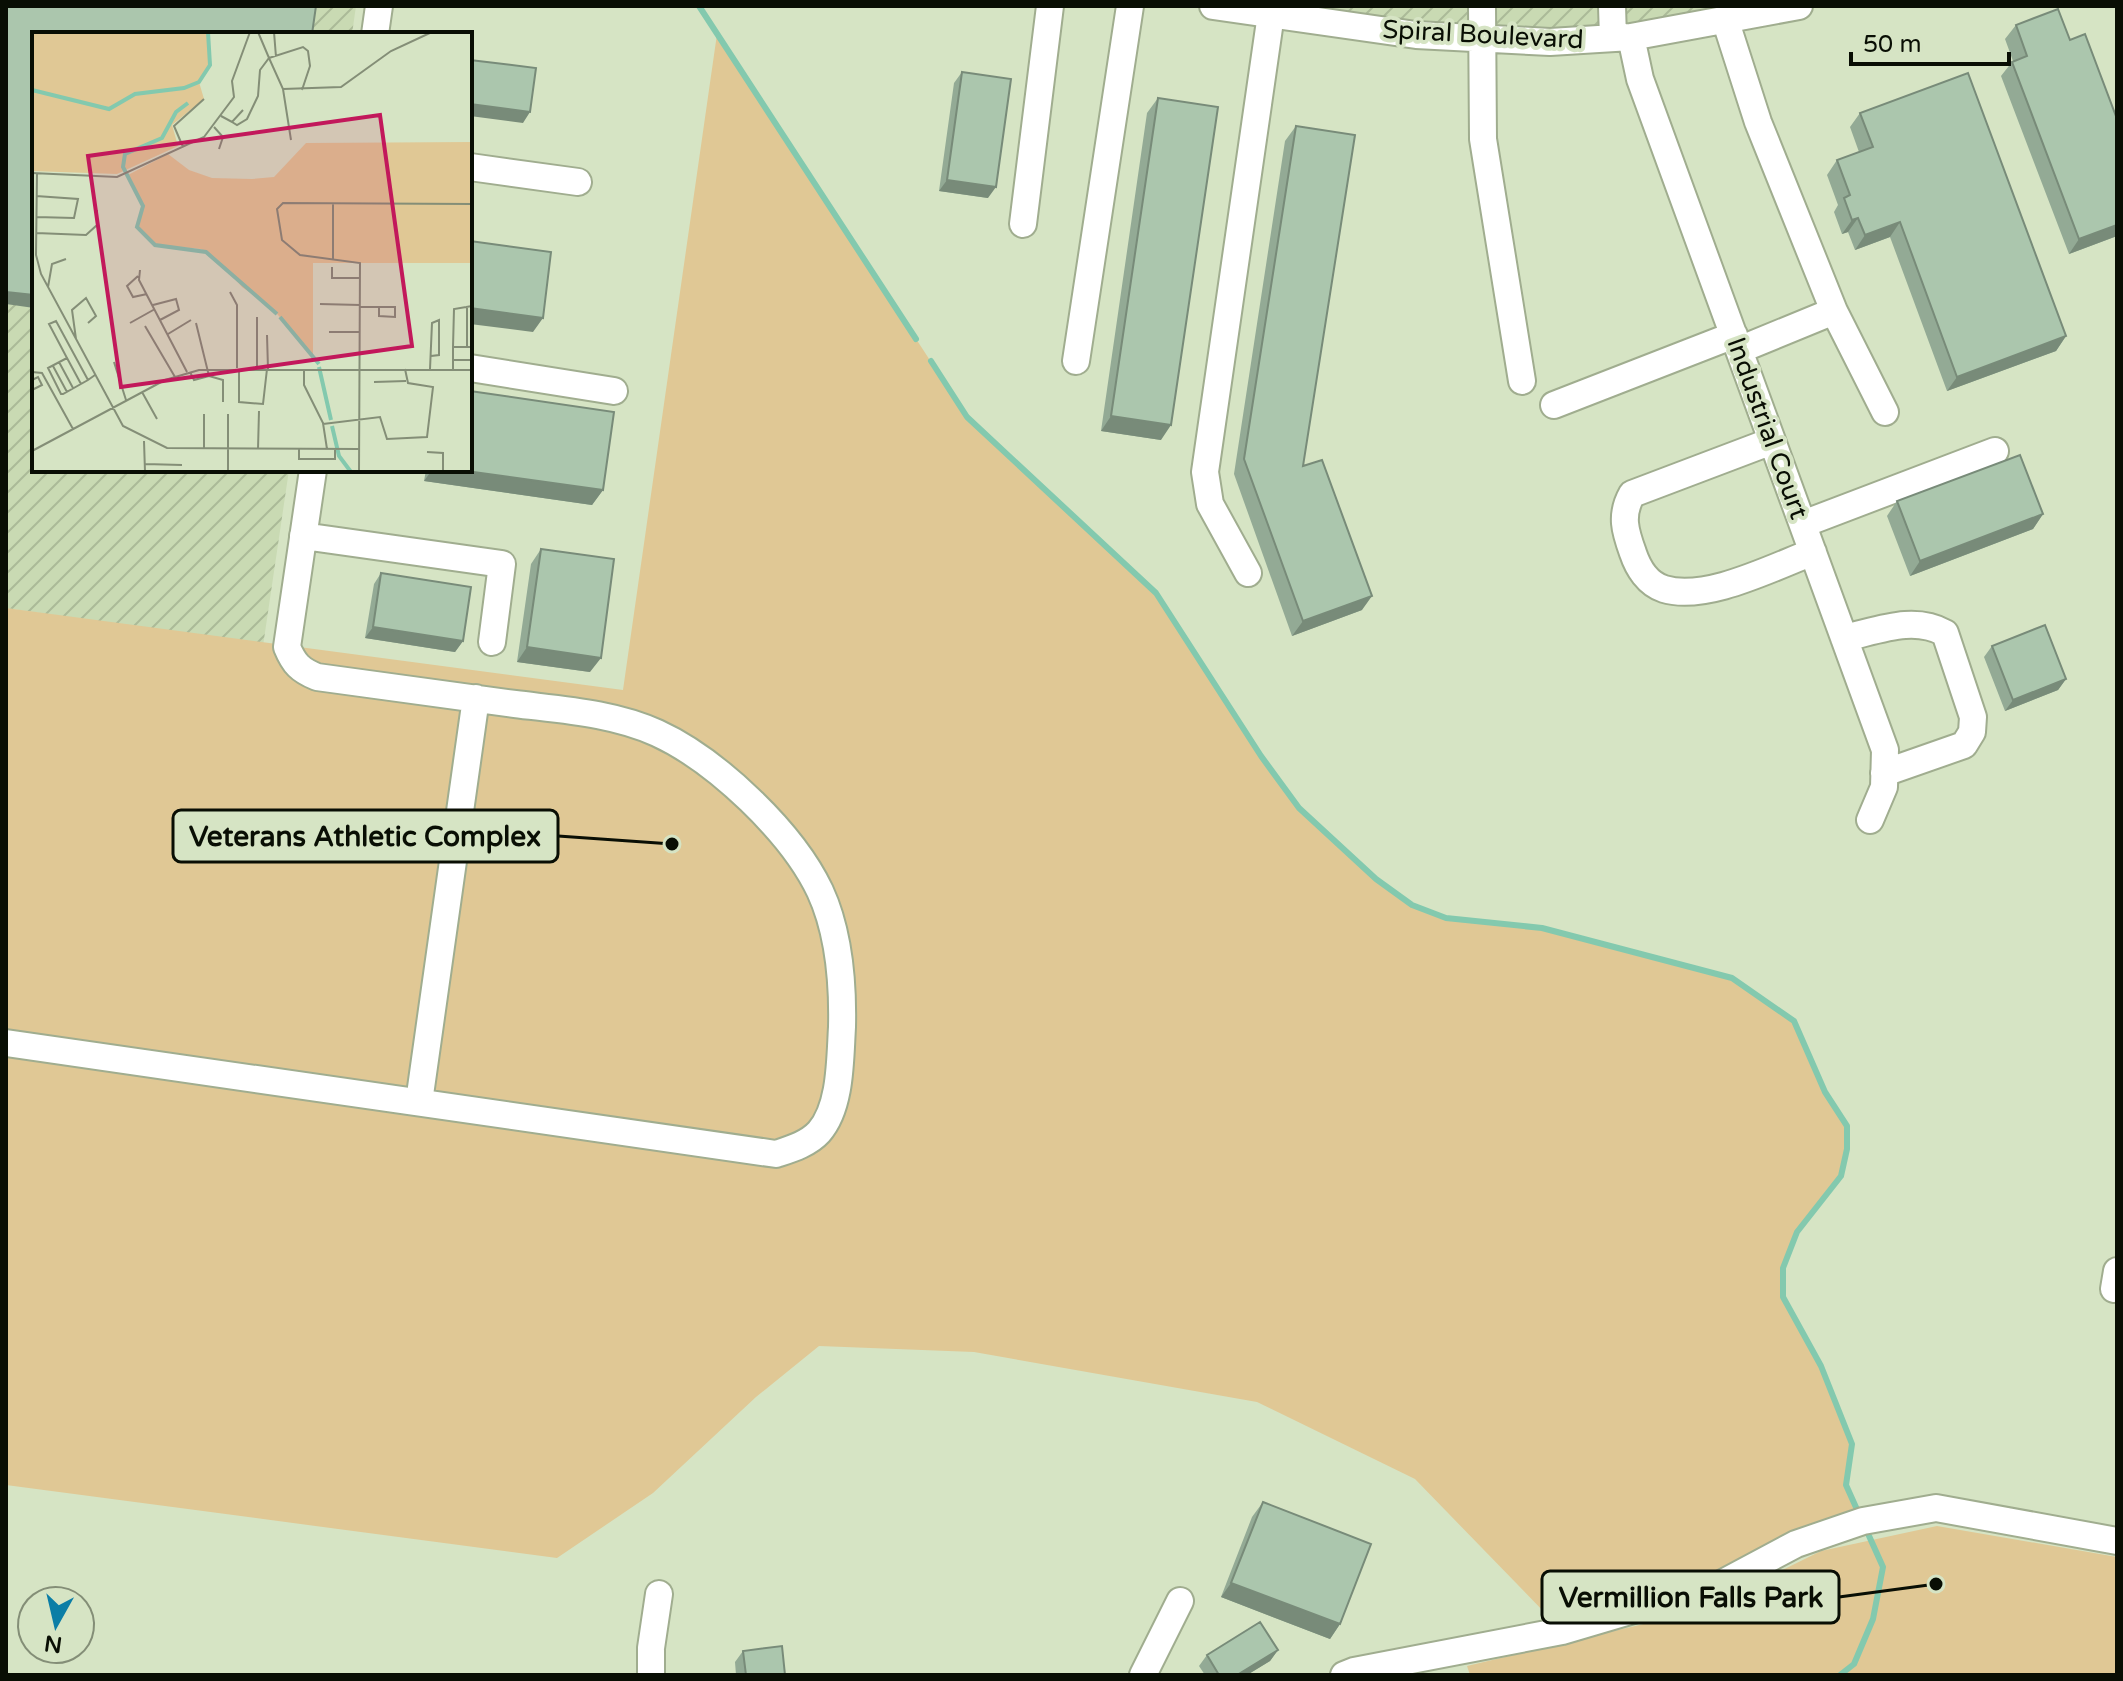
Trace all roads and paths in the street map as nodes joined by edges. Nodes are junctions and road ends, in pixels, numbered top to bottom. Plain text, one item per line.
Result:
1 (379, 6) edge
2 (1050, 6) edge
3 (1130, 6) edge
4 (1213, 6) edge
5 (1482, 6) edge
6 (1612, 6) edge
7 (1799, 6) edge
8 (1263, 11) edge
9 (1725, 19) junction
10 (375, 32) edge
11 (1622, 37) junction
12 (1483, 38) junction
13 (472, 167) edge
14 (578, 182) dead end
15 (1023, 224) dead end
16 (1834, 311) junction
17 (1736, 342) junction
18 (1076, 361) dead end
19 (472, 368) edge
20 (1522, 381) dead end
21 (614, 391) dead end
22 (1554, 405) dead end
23 (1885, 412) dead end
24 (1772, 441) junction
25 (1995, 451) dead end
26 (313, 472) edge
27 (1803, 524) junction
28 (303, 536) junction
29 (1813, 552) junction
30 (1248, 573) dead end
31 (1844, 638) junction
32 (492, 642) dead end
33 (476, 698) junction
34 (1884, 773) junction
35 (1870, 820) dead end
36 (6, 1043) edge
37 (419, 1102) junction
38 (2117, 1541) edge
39 (659, 1594) dead end
40 (1180, 1601) dead end
41 (1443, 1665) edge
42 (651, 1675) edge
43 (1143, 1675) edge
44 (1344, 1675) edge

1 - 10 street
2 - 15 street
3 - 18 street
4 - 8 street, Spiral Boulevard
5 - 12 street
6 - 11 street, Industrial Court
7 - 9 street, Spiral Boulevard
8 - 12 street, Spiral Boulevard
8 - 30 street
9 - 11 street, Spiral Boulevard
9 - 16 street
11 - 12 street, Spiral Boulevard
11 - 17 street, Industrial Court
12 - 20 street
13 - 14 street
16 - 17 street
16 - 23 street
17 - 22 street
17 - 24 street, Industrial Court
19 - 21 street
24 - 27 street, Industrial Court
24 - 29 street
25 - 27 street
26 - 28 street
27 - 29 street, Industrial Court
28 - 32 street
28 - 33 street
29 - 31 street, Industrial Court
31 - 34 street, Industrial Court
31 - 34 street
33 - 37 street
33 - 37 street
34 - 35 street, Industrial Court
36 - 37 street
38 - 41 street
39 - 42 street
40 - 43 street
41 - 44 street

